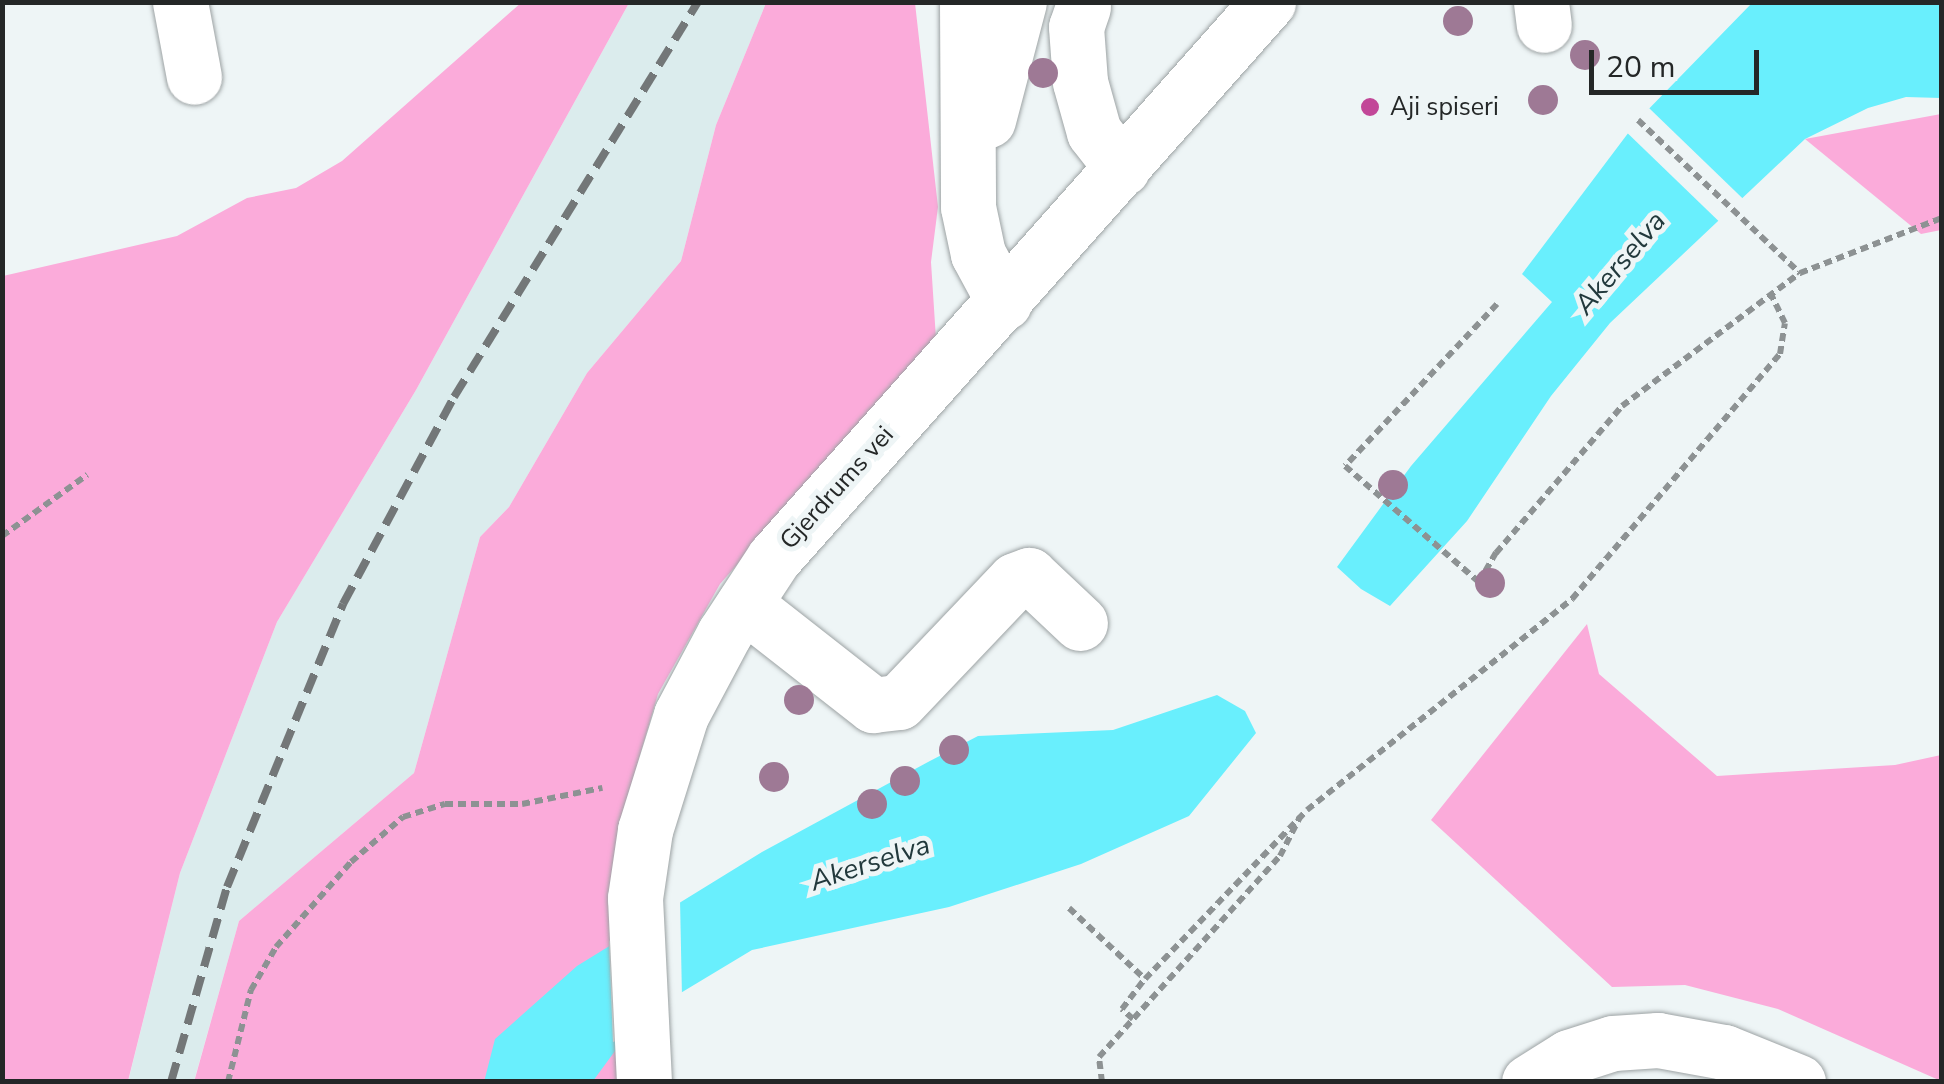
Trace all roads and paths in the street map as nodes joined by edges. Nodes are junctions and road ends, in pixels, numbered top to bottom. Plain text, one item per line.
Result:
1 (180, 2) edge
2 (967, 2) edge
3 (1018, 2) edge
4 (1268, 2) edge
5 (1084, 7) dead end
6 (194, 77) dead end
7 (1638, 120) dead end
8 (1122, 168) junction
9 (968, 182) junction
10 (1942, 218) edge
11 (1800, 273) junction
12 (1771, 294) junction
13 (1004, 302) junction
14 (1497, 304) dead end
15 (87, 476) dead end
16 (2, 536) edge
17 (744, 604) junction
18 (1080, 623) dead end
19 (634, 787) junction
20 (1301, 816) junction
21 (1070, 908) dead end
22 (1145, 978) junction
23 (1132, 1018) junction
24 (644, 1065) edge
25 (228, 1082) edge
26 (1102, 1082) edge
27 (1529, 1082) edge
28 (1798, 1082) edge

1 - 6 street
2 - 9 street
3 - 9 street
4 - 8 street, Gjerdrums vei
5 - 8 street
7 - 11 path
8 - 13 street, Gjerdrums vei
9 - 13 street
10 - 11 path
11 - 12 path
12 - 14 path
12 - 20 path
13 - 17 street, Gjerdrums vei
15 - 16 path
17 - 18 street
17 - 19 street, Gjerdrums vei
19 - 24 street, Gjerdrums vei
19 - 25 path
20 - 22 path
20 - 23 path
21 - 22 path
22 - 23 path
23 - 26 path
27 - 28 street

